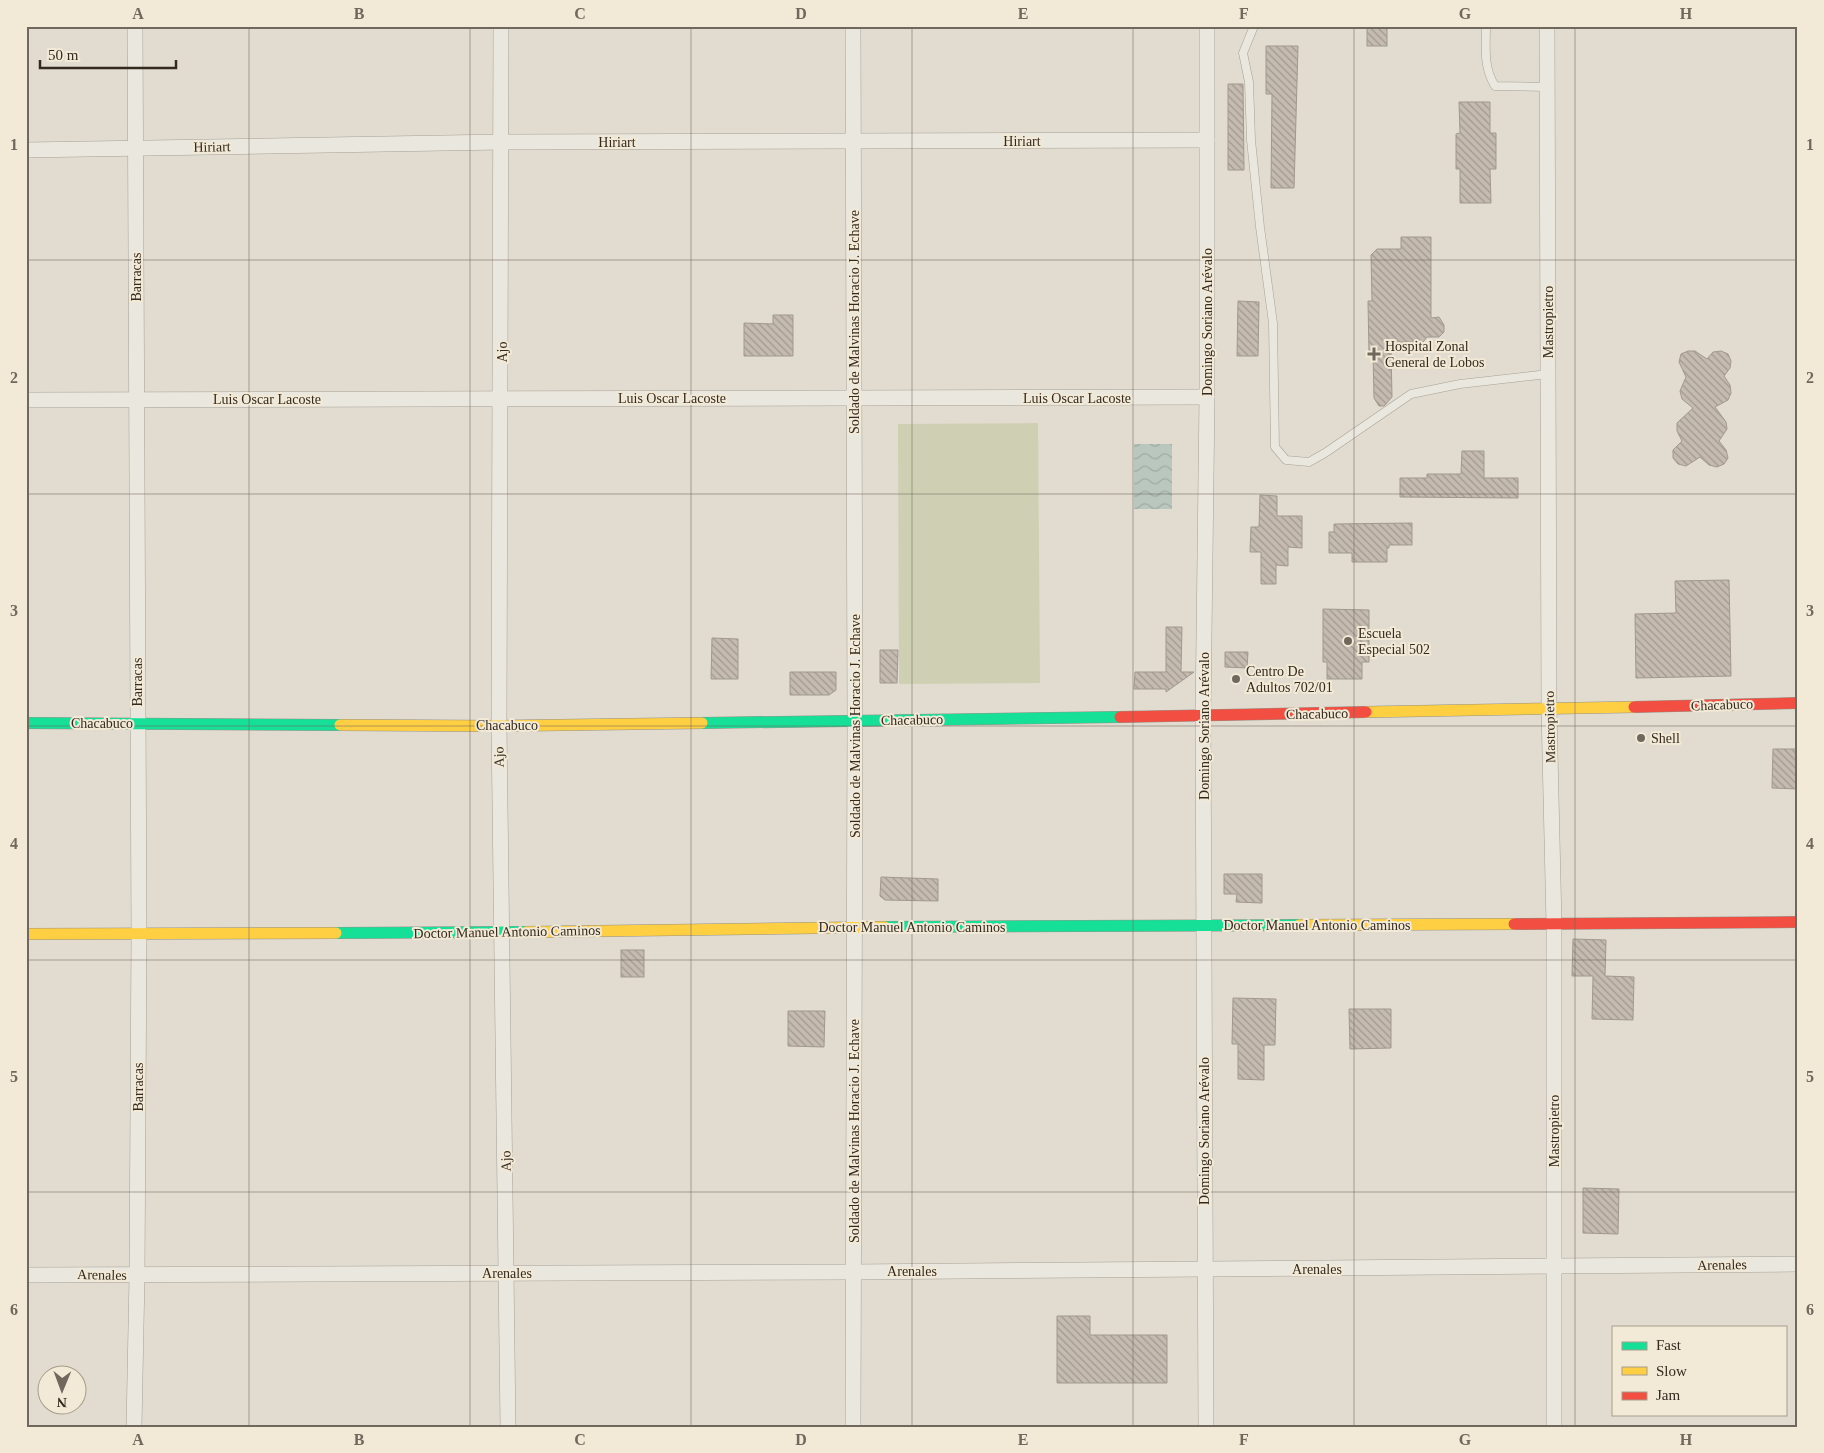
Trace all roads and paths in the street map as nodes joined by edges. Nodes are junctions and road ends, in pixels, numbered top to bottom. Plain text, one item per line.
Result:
1 (135, 26) edge
2 (501, 26) edge
3 (853, 26) edge
4 (1207, 26) edge
5 (1254, 26) edge
6 (1486, 26) edge
7 (1547, 26) edge
8 (1547, 87) junction
9 (1207, 140) junction
10 (853, 141) junction
11 (502, 142) junction
12 (136, 149) junction
13 (26, 150) edge
14 (1548, 374) junction
15 (502, 397) junction
16 (1207, 397) junction
17 (855, 398) junction
18 (137, 399) junction
19 (26, 400) edge
20 (1798, 702) edge
21 (1549, 710) junction
22 (1203, 716) junction
23 (855, 721) junction
24 (137, 722) junction
25 (26, 723) edge
26 (499, 726) junction
27 (1798, 922) edge
28 (1554, 924) junction
29 (1203, 926) junction
30 (855, 927) junction
31 (502, 932) junction
32 (26, 934) edge
33 (139, 934) junction
34 (1798, 1264) edge
35 (1554, 1268) junction
36 (1205, 1269) junction
37 (852, 1272) junction
38 (507, 1273) junction
39 (26, 1274) edge
40 (138, 1276) junction
41 (134, 1427) edge
42 (508, 1427) edge
43 (853, 1427) edge
44 (1206, 1427) edge
45 (1554, 1427) edge

1 - 12 street, Barracas
2 - 11 street, Ajo
3 - 10 street, Soldado de Malvinas Horacio J. Echave
4 - 9 street, Domingo Soriano Arévalo
5 - 14 lane
6 - 8 lane
7 - 8 street, Mastropietro
8 - 14 street, Mastropietro
9 - 10 street, Hiriart
9 - 16 street, Domingo Soriano Arévalo
10 - 11 street, Hiriart
10 - 17 street, Soldado de Malvinas Horacio J. Echave
11 - 12 street, Hiriart
11 - 15 street, Ajo
12 - 13 street, Hiriart
12 - 18 street, Barracas
14 - 21 street, Mastropietro
15 - 17 street, Luis Oscar Lacoste
15 - 18 street, Luis Oscar Lacoste
15 - 26 street, Ajo
16 - 17 street, Luis Oscar Lacoste
16 - 22 street, Domingo Soriano Arévalo
17 - 23 street, Soldado de Malvinas Horacio J. Echave
18 - 19 street, Luis Oscar Lacoste
18 - 24 street, Barracas
20 - 21 street, Chacabuco
21 - 22 street, Chacabuco
21 - 28 street, Mastropietro
22 - 23 street, Chacabuco
22 - 29 street, Domingo Soriano Arévalo
23 - 26 street, Chacabuco
23 - 30 street, Soldado de Malvinas Horacio J. Echave
24 - 25 street, Chacabuco
24 - 26 street, Chacabuco
24 - 33 street, Barracas
26 - 31 street, Ajo
27 - 28 street, Doctor Manuel Antonio Caminos
28 - 29 street, Doctor Manuel Antonio Caminos
28 - 35 street, Mastropietro
29 - 30 street, Doctor Manuel Antonio Caminos
29 - 36 street, Domingo Soriano Arévalo
30 - 31 street, Doctor Manuel Antonio Caminos
30 - 37 street, Soldado de Malvinas Horacio J. Echave
31 - 33 street, Doctor Manuel Antonio Caminos
31 - 38 street, Ajo
32 - 33 street, Doctor Manuel Antonio Caminos
33 - 40 street, Barracas
34 - 35 street, Arenales
35 - 36 street, Arenales
35 - 45 street, Mastropietro
36 - 37 street, Arenales
36 - 44 street, Domingo Soriano Arévalo
37 - 38 street, Arenales
37 - 43 street, Soldado de Malvinas Horacio J. Echave
38 - 40 street, Arenales
38 - 42 street, Ajo
39 - 40 street, Arenales
40 - 41 street, Barracas

